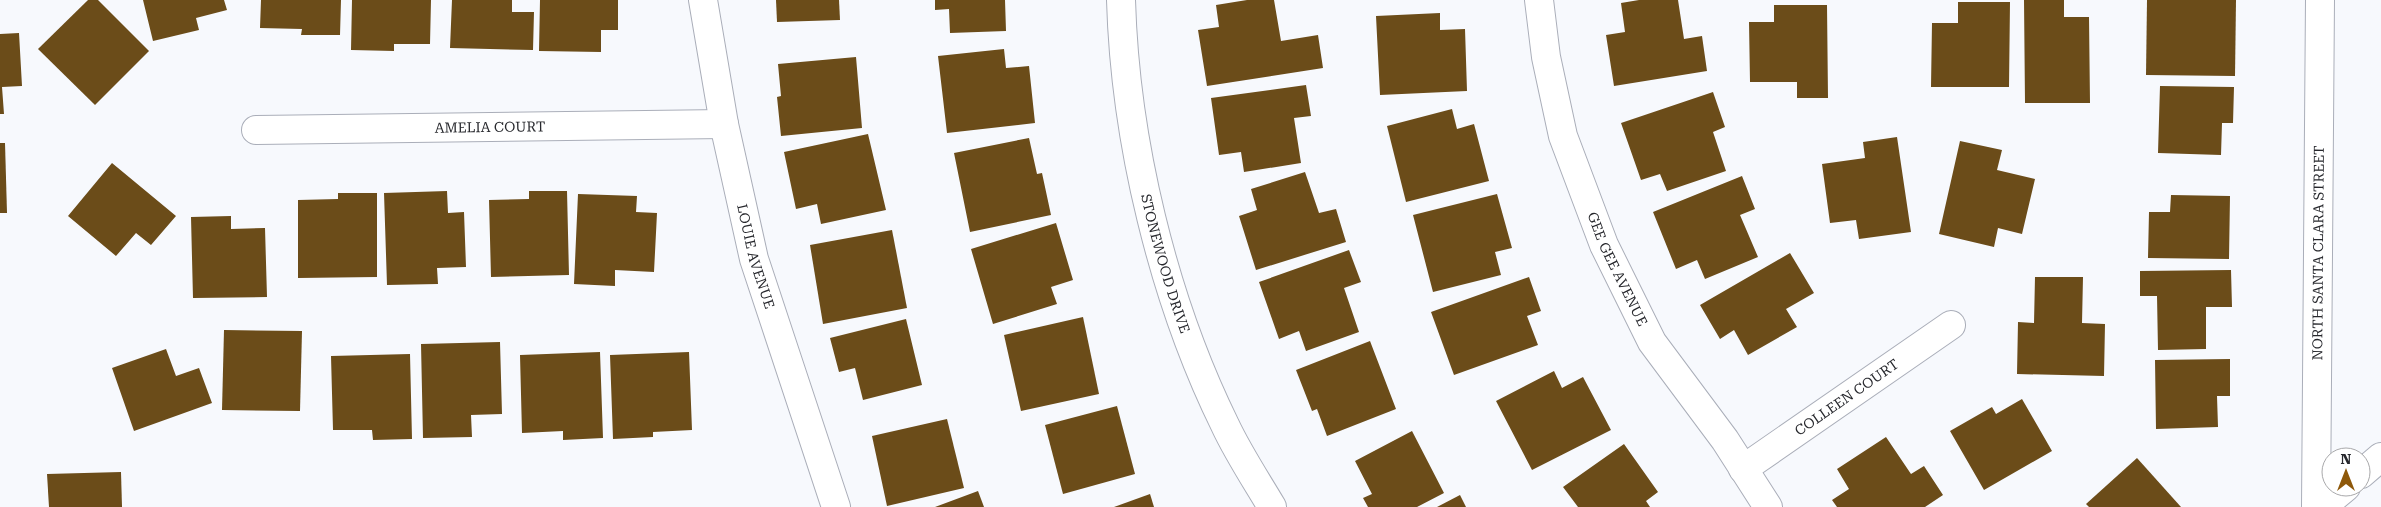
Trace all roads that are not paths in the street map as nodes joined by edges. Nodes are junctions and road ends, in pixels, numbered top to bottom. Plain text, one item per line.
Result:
1 (703, 0) edge
2 (1122, 0) edge
3 (1539, 0) edge
4 (2320, 0) edge
5 (724, 124) junction
6 (256, 130) dead end
7 (1951, 325) dead end
8 (2381, 457) edge
9 (2371, 466) edge
10 (1743, 469) junction
11 (2334, 497) edge
12 (836, 507) edge
13 (1272, 507) edge
14 (1768, 507) edge
15 (2316, 507) edge
16 (2322, 507) edge

1 - 5 street, LOUIE AVENUE
2 - 13 street, STONEWOOD DRIVE
3 - 10 street, GEE GEE AVENUE
4 - 15 street, NORTH SANTA CLARA STREET
5 - 6 street, AMELIA COURT
5 - 12 street, LOUIE AVENUE
7 - 10 street, COLLEEN COURT
8 - 9 street
10 - 14 street, GEE GEE AVENUE
11 - 16 street

